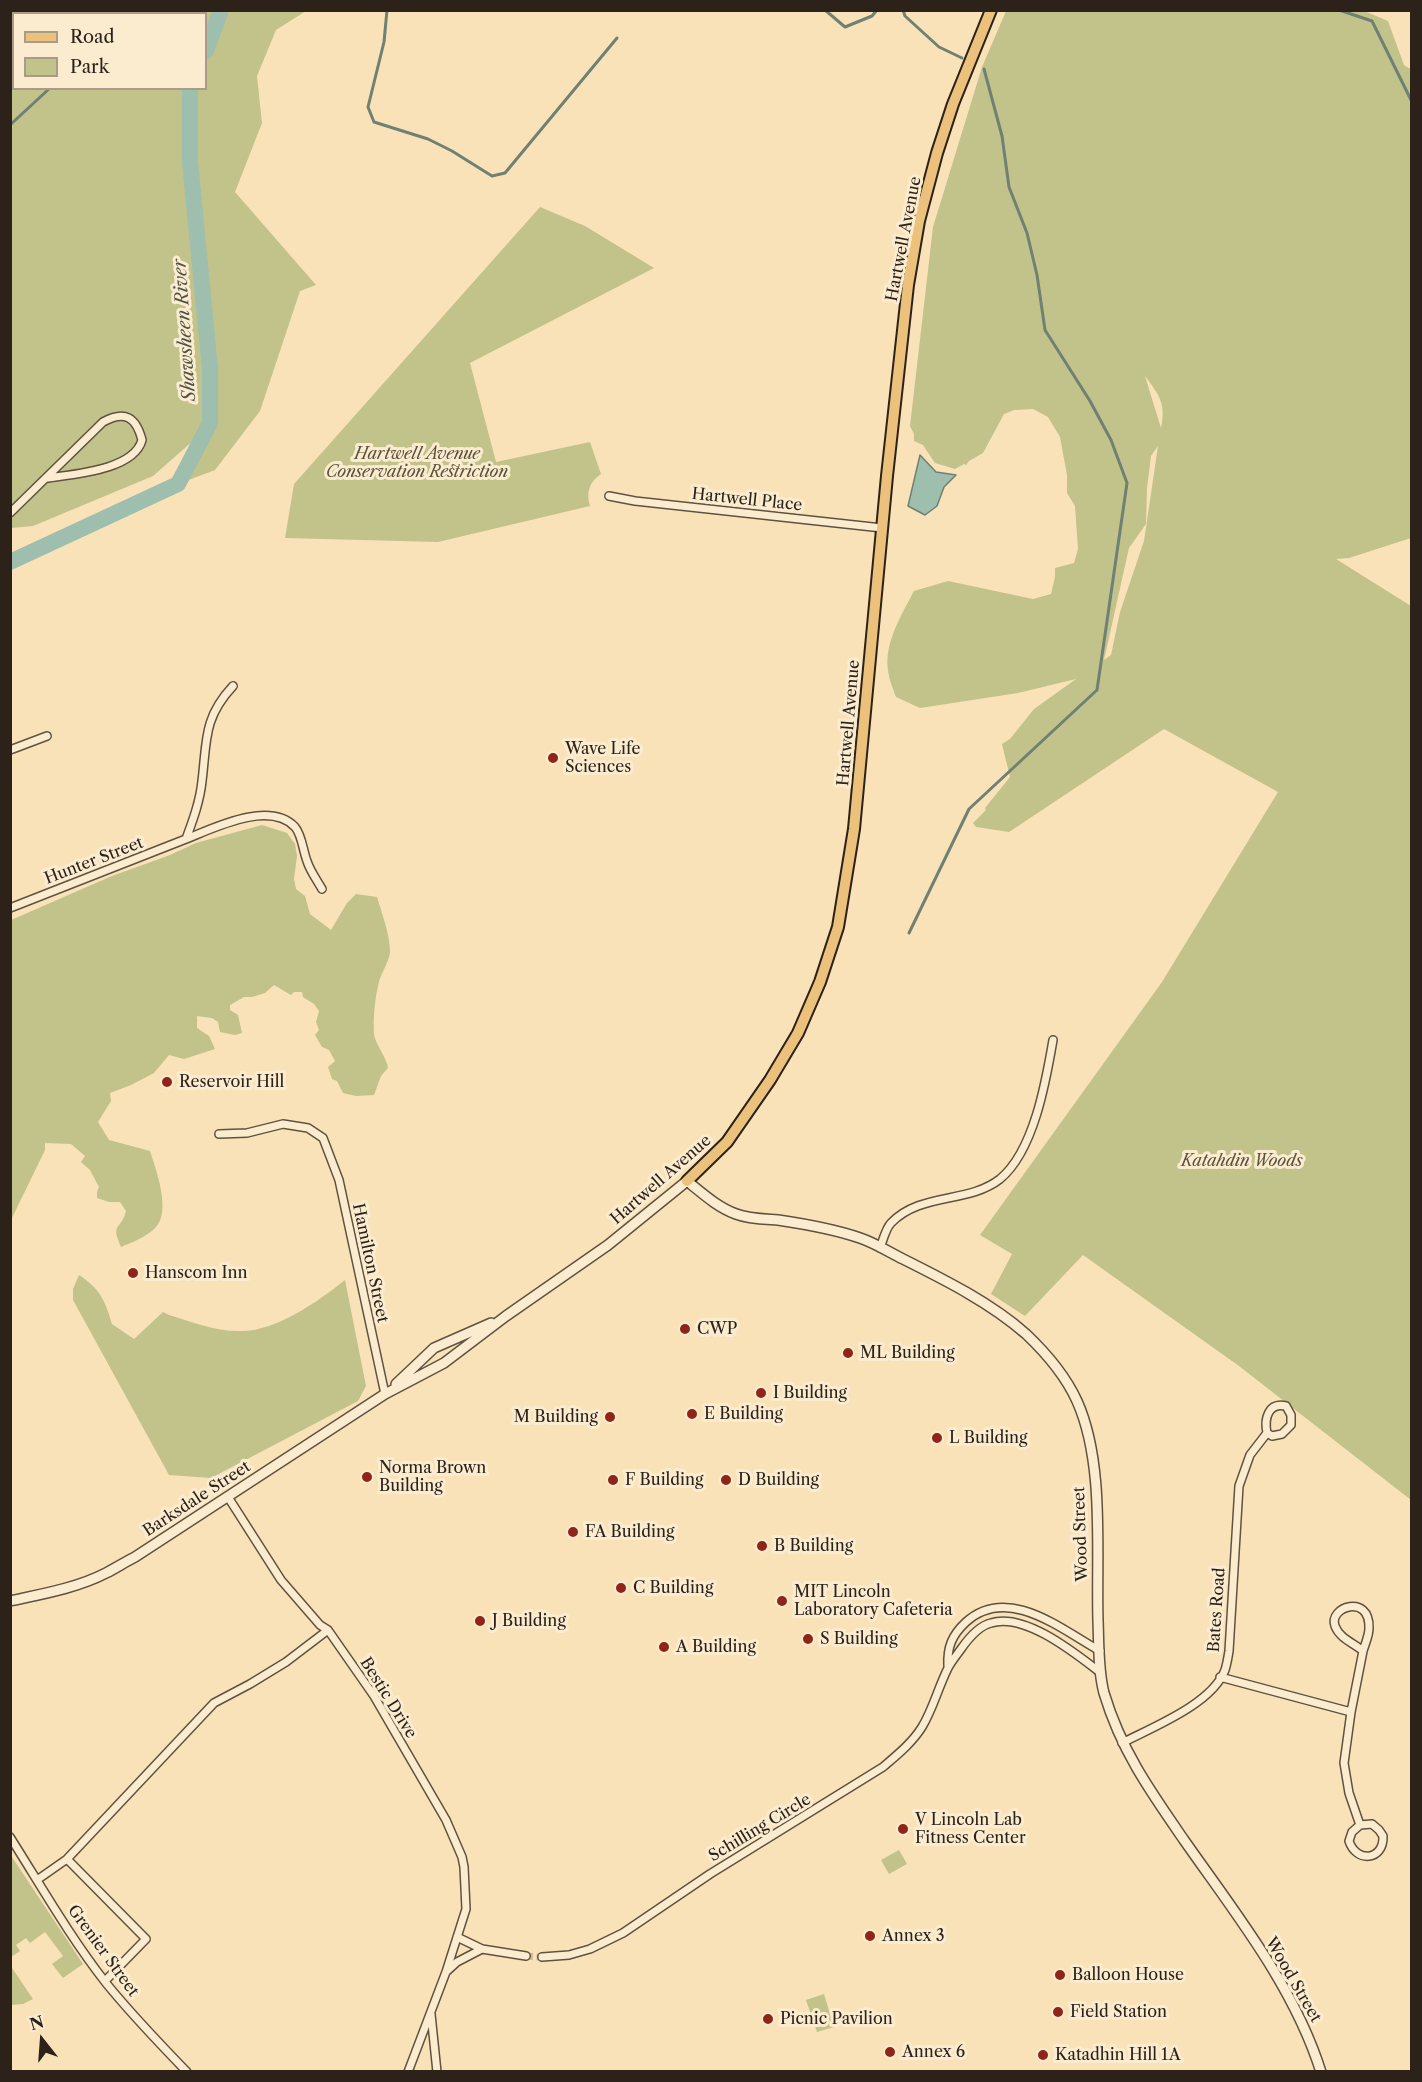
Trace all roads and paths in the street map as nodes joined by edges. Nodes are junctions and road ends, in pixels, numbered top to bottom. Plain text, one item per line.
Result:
1 (991, 10) edge
2 (48, 478) junction
3 (609, 496) dead end
4 (10, 513) edge
5 (882, 528) junction
6 (233, 687) dead end
7 (47, 736) dead end
8 (10, 750) edge
9 (186, 839) junction
10 (322, 889) dead end
11 (10, 908) edge
12 (1053, 1040) dead end
13 (219, 1134) dead end
14 (687, 1181) junction
15 (880, 1248) junction
16 (506, 1316) junction
17 (434, 1348) joint
18 (444, 1363) joint
19 (385, 1394) junction
20 (1267, 1433) junction
21 (228, 1497) junction
22 (10, 1601) edge
23 (328, 1630) junction
24 (1100, 1651) junction
25 (1363, 1651) junction
26 (948, 1667) junction
27 (1101, 1673) junction
28 (1220, 1677) junction
29 (1351, 1712) junction
30 (1122, 1743) junction
31 (1360, 1825) junction
32 (10, 1836) edge
33 (68, 1859) junction
34 (37, 1880) junction
35 (457, 1937) junction
36 (482, 1949) junction
37 (526, 1956) tunnel mouth
38 (542, 1957) tunnel mouth
39 (446, 1971) junction
40 (105, 1981) junction
41 (431, 2011) junction
42 (187, 2072) edge
43 (408, 2072) edge
44 (437, 2072) edge
45 (1321, 2072) edge

1 - 5 main road, Hartwell Avenue
2 - 2 street
2 - 4 street
3 - 5 street, Hartwell Place
5 - 14 main road, Hartwell Avenue
6 - 9 street
7 - 8 street
9 - 10 street, Hunter Street
9 - 11 street, Hunter Street
12 - 15 street
13 - 19 street, Hamilton Street
14 - 15 street, Wood Street
14 - 16 street, Hartwell Avenue
15 - 24 street, Wood Street
16 - 17 street, Hartwell Avenue
16 - 18 street, Hartwell Avenue
17 - 19 street, Barksdale Street
18 - 19 street, Barksdale Street
19 - 21 street, Barksdale Street
20 - 20 street, Bates Road
20 - 28 street, Bates Road
21 - 22 street, Barksdale Street
21 - 23 street, Bestic Drive
23 - 33 street
23 - 35 street, Bestic Drive
24 - 26 street, Schilling Circle
24 - 27 street, Wood Street
25 - 25 street
25 - 29 street
26 - 27 street, Schilling Circle
26 - 38 street, Schilling Circle
27 - 30 street, Wood Street
28 - 29 street
28 - 30 street, Bates Road
29 - 31 street
30 - 45 street, Wood Street
31 - 31 street
32 - 34 street, Grenier Street
33 - 34 street
33 - 40 street
34 - 40 street, Grenier Street
35 - 36 street
35 - 39 street, Bestic Drive
36 - 37 street
36 - 39 street
39 - 41 street, Bestic Drive
40 - 42 street, Grenier Street
41 - 43 street, Bestic Drive
41 - 44 street

